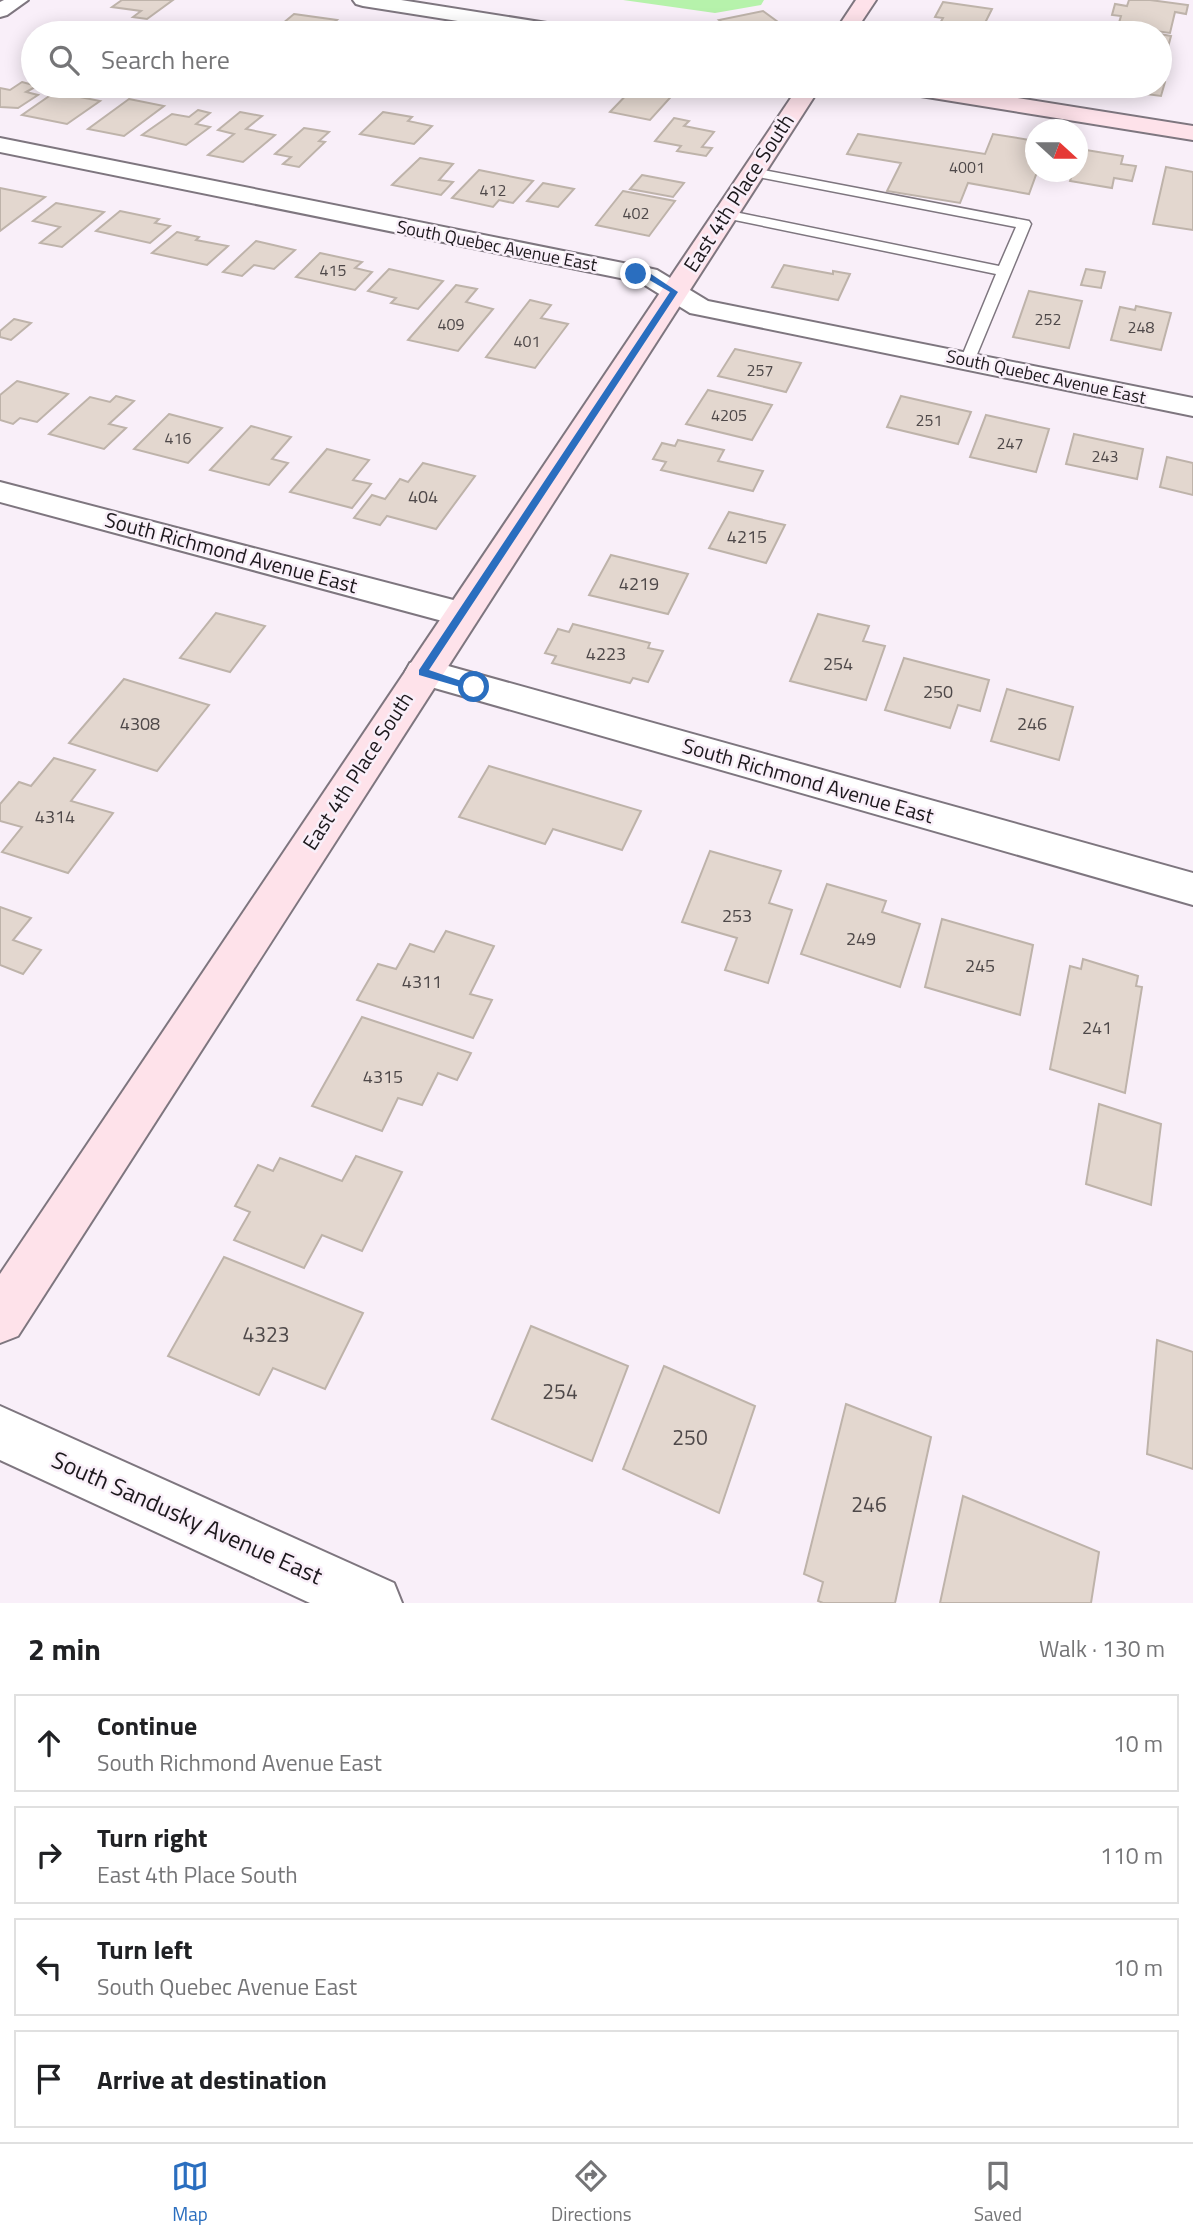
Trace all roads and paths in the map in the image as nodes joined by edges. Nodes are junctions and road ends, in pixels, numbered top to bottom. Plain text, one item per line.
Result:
1 (18, 0) edge
2 (363, 0) edge
3 (866, 0) edge
4 (0, 11) edge
5 (496, 21) edge
6 (853, 21) edge
7 (802, 98) edge
8 (976, 98) edge
9 (1193, 133) edge
10 (0, 145) edge
11 (753, 172) junction
12 (725, 215) junction
13 (1003, 271) junction
14 (674, 292) junction
15 (968, 361) junction
16 (1193, 407) edge
17 (0, 492) edge
18 (461, 614) junction
19 (423, 672) junction
20 (1193, 889) edge
21 (0, 1318) edge
22 (0, 1433) edge
23 (374, 1603) edge

1 - 4 street
2 - 5 street
3 - 6 street
7 - 11 street, East 4th Place South
8 - 9 street
10 - 14 street, South Quebec Avenue East
11 - 12 street, East 4th Place South
11 - 13 lane
12 - 13 lane
12 - 14 street, East 4th Place South
13 - 15 lane
14 - 15 street, South Quebec Avenue East
14 - 18 street, East 4th Place South
15 - 16 street, South Quebec Avenue East
17 - 18 street, South Richmond Avenue East
18 - 19 street, East 4th Place South
19 - 20 street, South Richmond Avenue East
19 - 21 street, East 4th Place South
22 - 23 street, South Sandusky Avenue East

